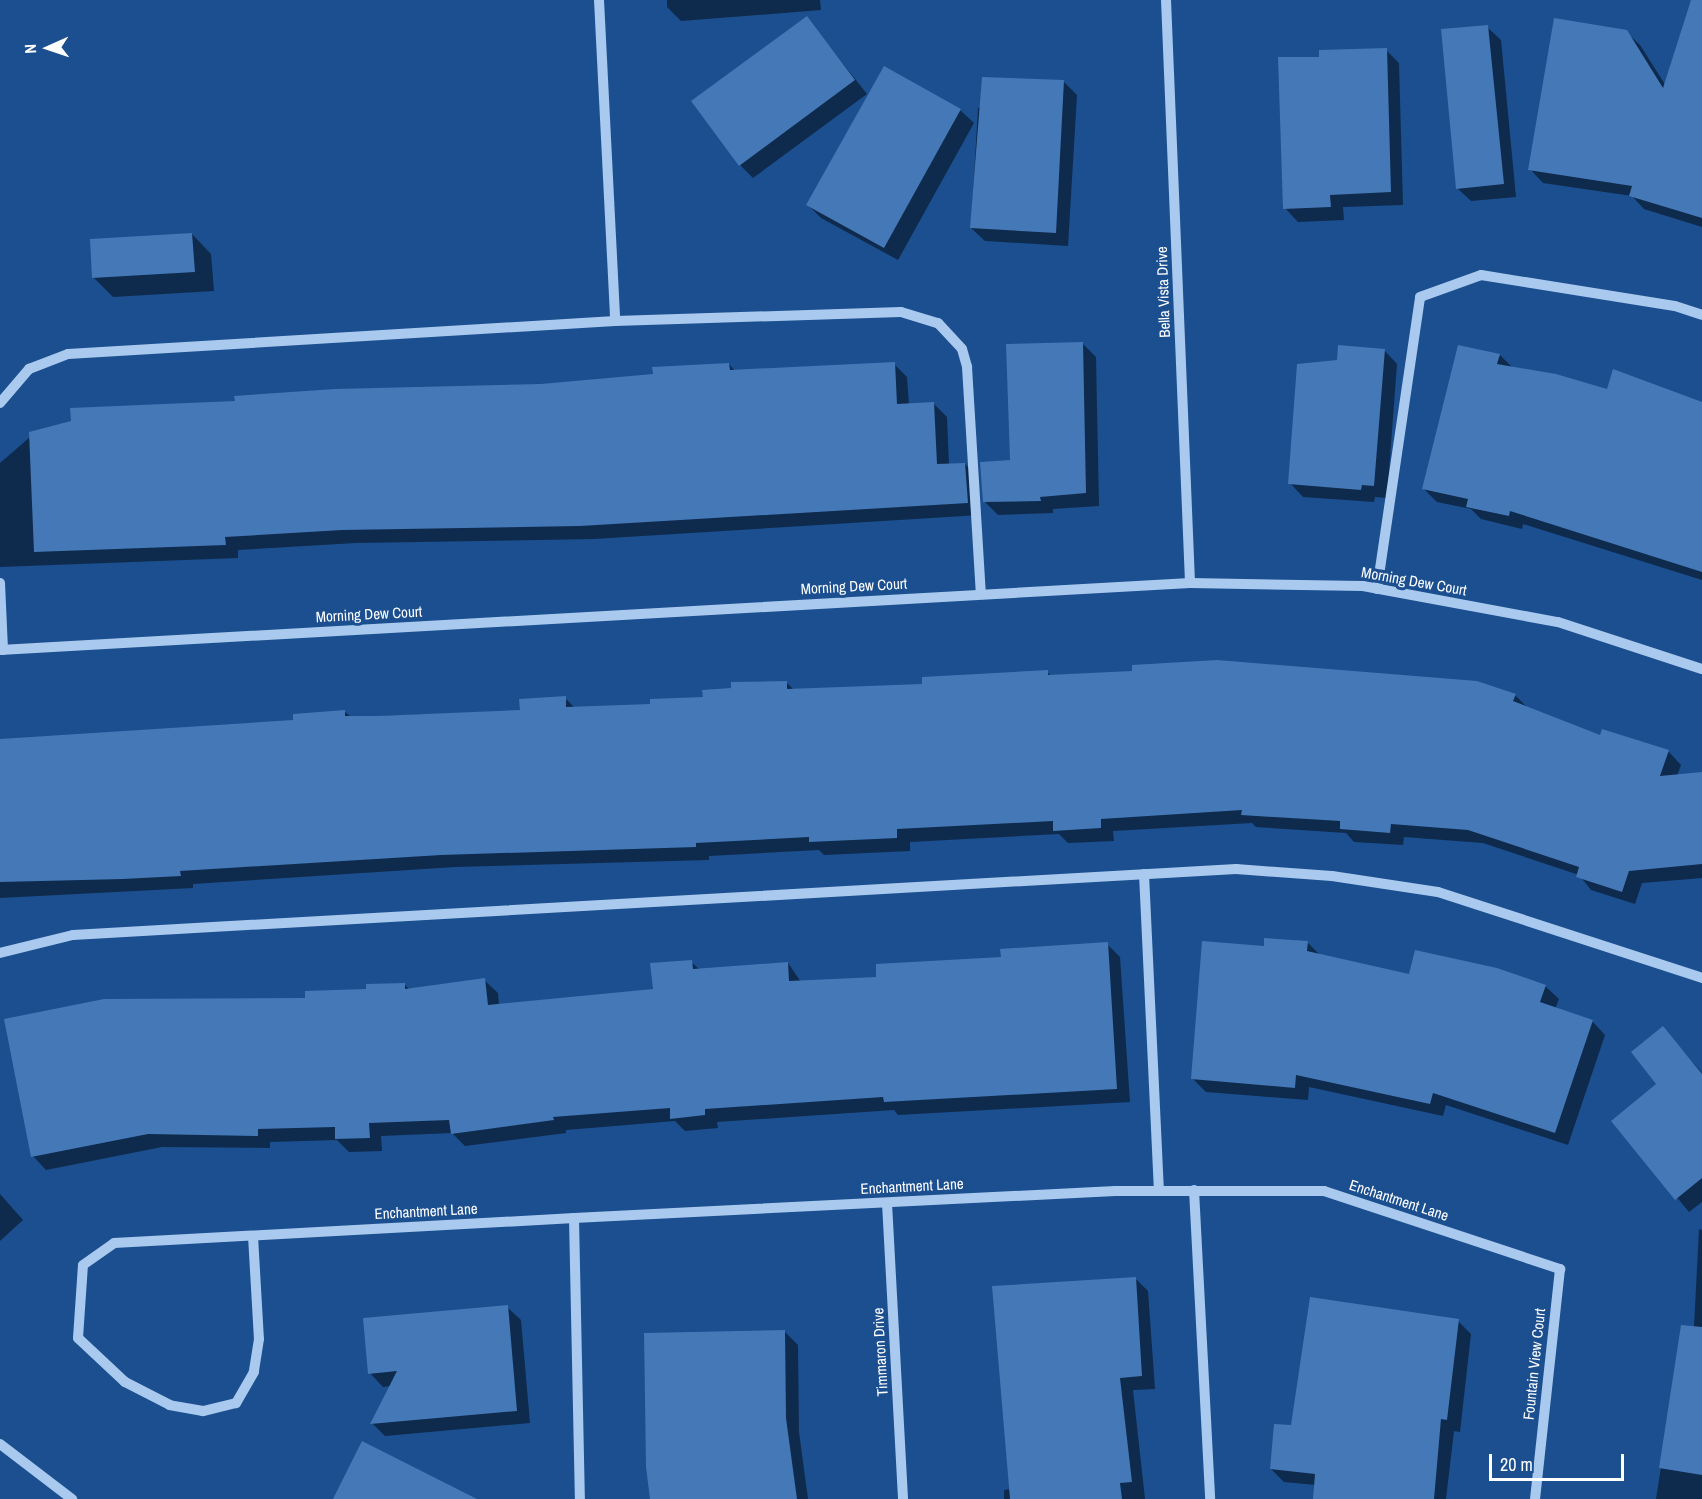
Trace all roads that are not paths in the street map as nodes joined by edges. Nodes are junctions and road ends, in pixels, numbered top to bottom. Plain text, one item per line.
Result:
1 (599, 0) edge
2 (1166, 0) edge
3 (1702, 315) edge
4 (615, 321) junction
5 (0, 403) edge
6 (0, 583) edge
7 (1190, 583) junction
8 (1377, 588) junction
9 (981, 594) junction
10 (2, 650) edge
11 (1701, 669) edge
12 (1144, 874) junction
13 (0, 953) edge
14 (1702, 978) edge
15 (1159, 1190) junction
16 (1194, 1190) junction
17 (887, 1203) junction
18 (574, 1218) junction
19 (253, 1236) junction
20 (1560, 1269) joint
21 (0, 1444) edge
22 (72, 1499) edge
23 (580, 1499) edge
24 (903, 1499) edge
25 (1210, 1499) edge
26 (1535, 1499) edge

1 - 4 street
2 - 7 street, Bella Vista Drive
3 - 8 street
4 - 5 street
4 - 9 street
6 - 10 street
7 - 8 street, Morning Dew Court
7 - 9 street, Morning Dew Court
8 - 11 street, Morning Dew Court
9 - 10 street, Morning Dew Court
12 - 13 street
12 - 14 street
12 - 15 street
15 - 16 street, Enchantment Lane
15 - 17 street, Enchantment Lane
16 - 20 street, Enchantment Lane
16 - 25 street
17 - 18 street, Enchantment Lane
17 - 24 street, Timmaron Drive
18 - 19 street, Enchantment Lane
18 - 23 street
19 - 19 street, Enchantment Lane
20 - 26 street, Fountain View Court
21 - 22 street

